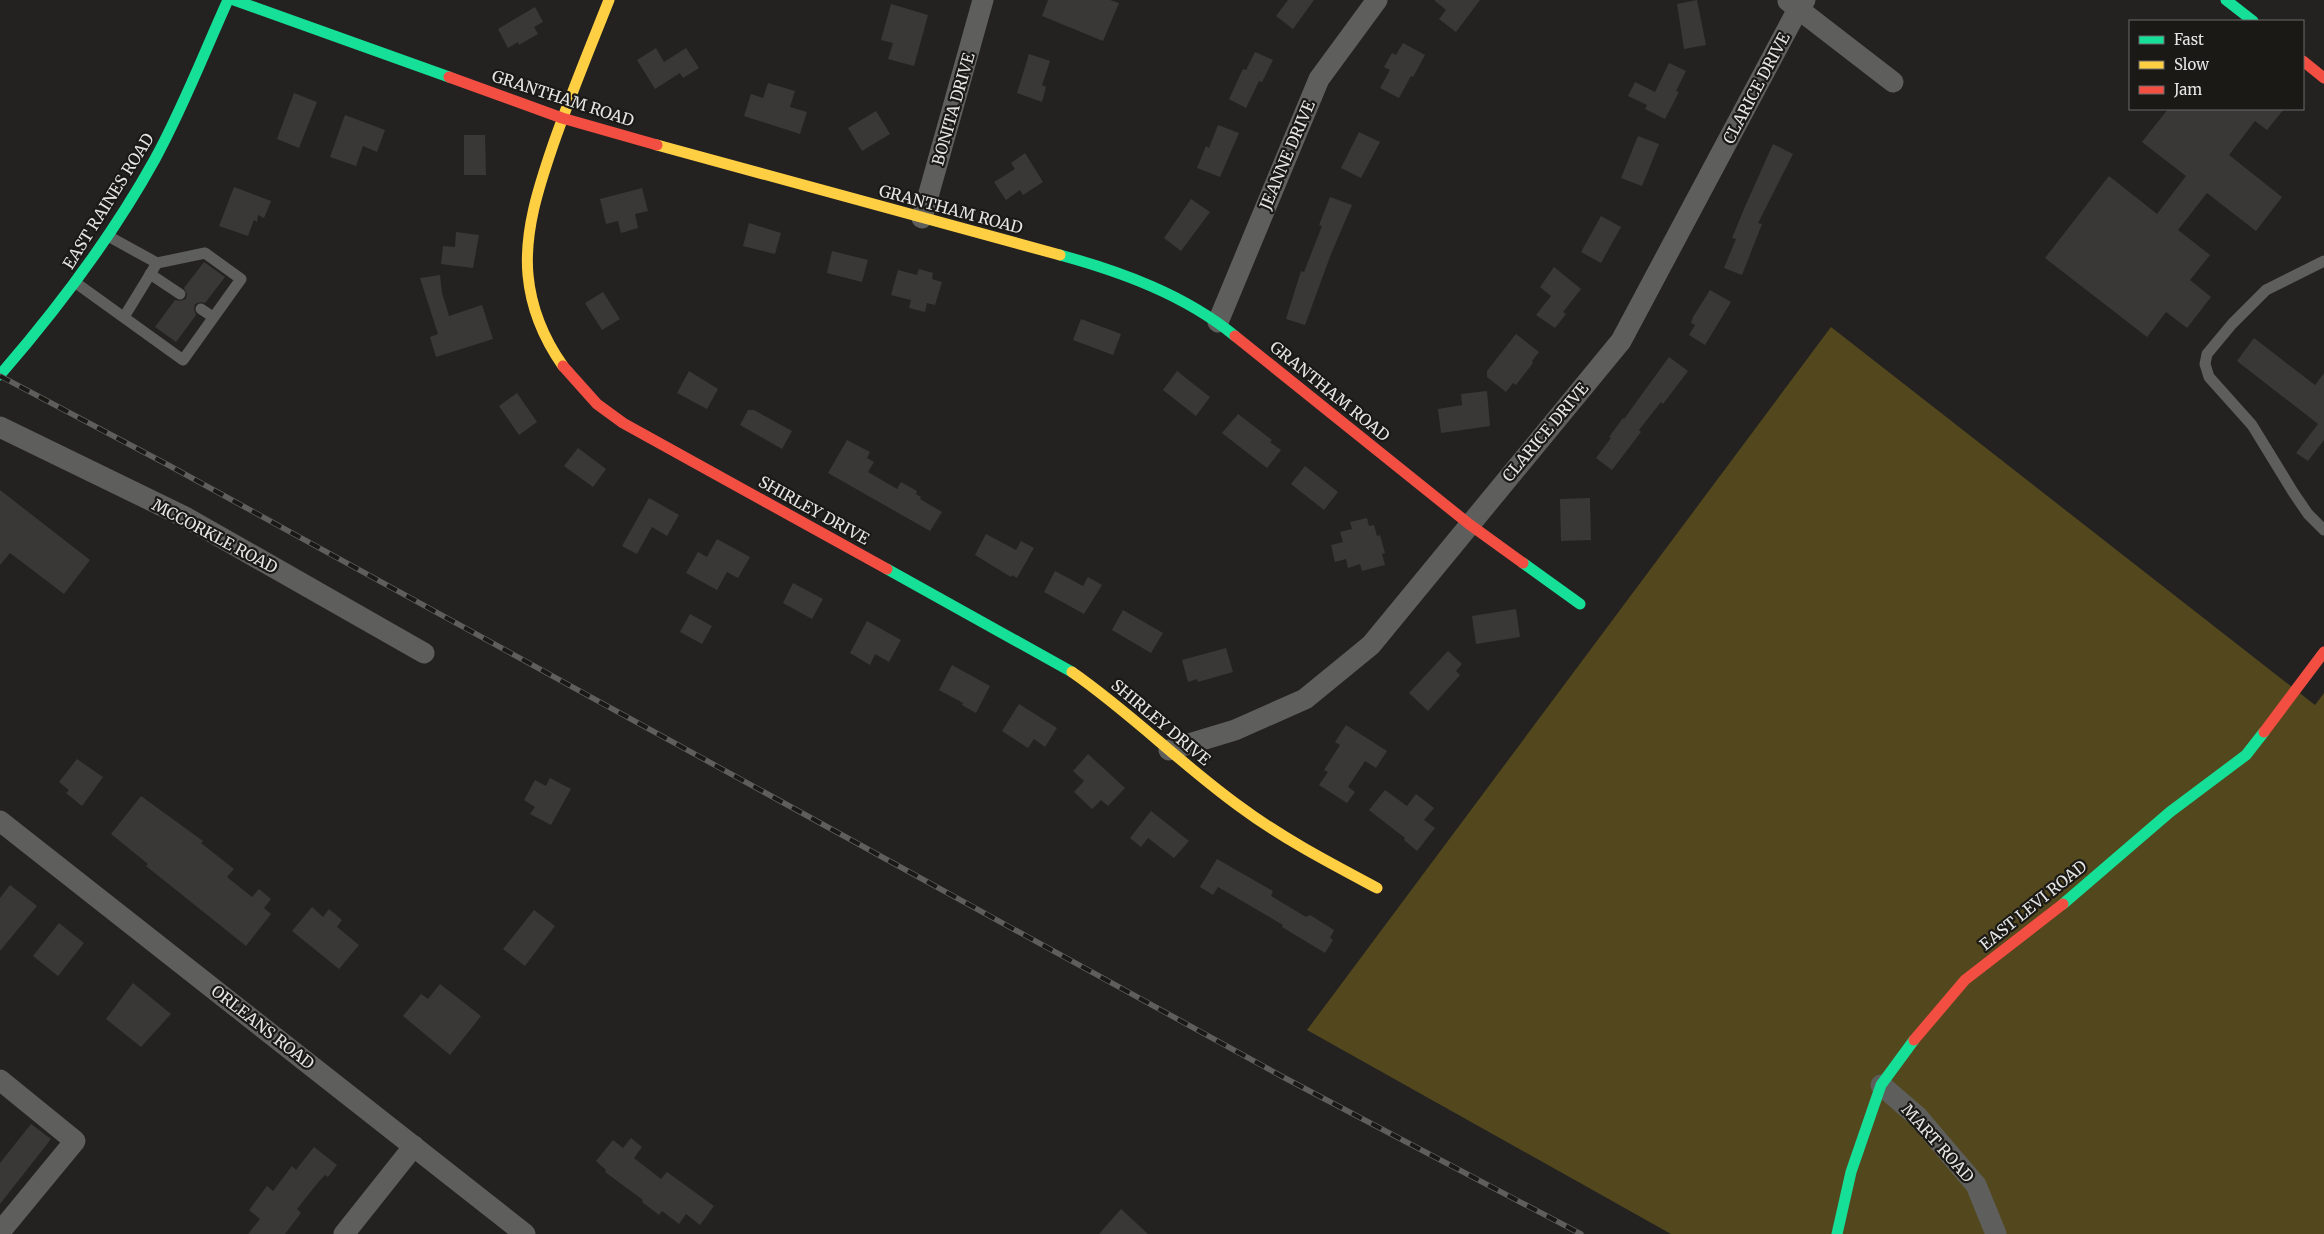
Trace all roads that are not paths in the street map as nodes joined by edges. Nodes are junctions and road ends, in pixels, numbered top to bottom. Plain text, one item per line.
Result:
1 (228, 0) edge
2 (234, 0) edge
3 (609, 0) edge
4 (983, 0) edge
5 (1377, 0) edge
6 (2226, 0) edge
7 (1797, 3) edge
8 (2252, 20) edge
9 (2304, 62) edge
10 (2324, 78) edge
11 (1892, 82) dead end
12 (562, 118) junction
13 (922, 218) junction
14 (108, 236) junction
15 (2324, 261) edge
16 (157, 262) junction
17 (150, 274) junction
18 (76, 282) junction
19 (180, 294) dead end
20 (201, 309) dead end
21 (124, 317) junction
22 (213, 317) junction
23 (1218, 322) junction
24 (0, 375) edge
25 (0, 427) edge
26 (1468, 524) junction
27 (2324, 530) edge
28 (1580, 604) dead end
29 (2324, 652) edge
30 (424, 653) dead end
31 (1169, 750) junction
32 (0, 821) edge
33 (1377, 888) dead end
34 (0, 1080) edge
35 (1881, 1085) junction
36 (414, 1146) junction
37 (0, 1232) edge
38 (344, 1234) edge
39 (525, 1234) edge
40 (1837, 1234) edge
41 (1996, 1234) edge

1 - 14 street, EAST RAINES ROAD
2 - 12 street, GRANTHAM ROAD
3 - 12 street, SHIRLEY DRIVE
4 - 13 street, BONITA DRIVE
5 - 23 street, JEANNE DRIVE
6 - 8 street
7 - 11 street
7 - 26 street, CLARICE DRIVE
9 - 10 street
12 - 13 street, GRANTHAM ROAD
12 - 31 street, SHIRLEY DRIVE
13 - 23 street, GRANTHAM ROAD
14 - 16 lane
14 - 18 street, EAST RAINES ROAD
15 - 27 lane
16 - 17 lane
16 - 22 lane
17 - 19 lane
17 - 21 lane
18 - 21 lane
18 - 24 street, EAST RAINES ROAD
20 - 22 lane
21 - 22 lane
23 - 26 street, GRANTHAM ROAD
25 - 30 street, MCCORKLE ROAD
26 - 28 street, GRANTHAM ROAD
26 - 31 street, CLARICE DRIVE
29 - 35 street, EAST LEVI ROAD
31 - 33 street, SHIRLEY DRIVE
32 - 36 street, ORLEANS ROAD
34 - 37 street
35 - 40 street, EAST LEVI ROAD
35 - 41 street, MART ROAD
36 - 38 street
36 - 39 street, ORLEANS ROAD

